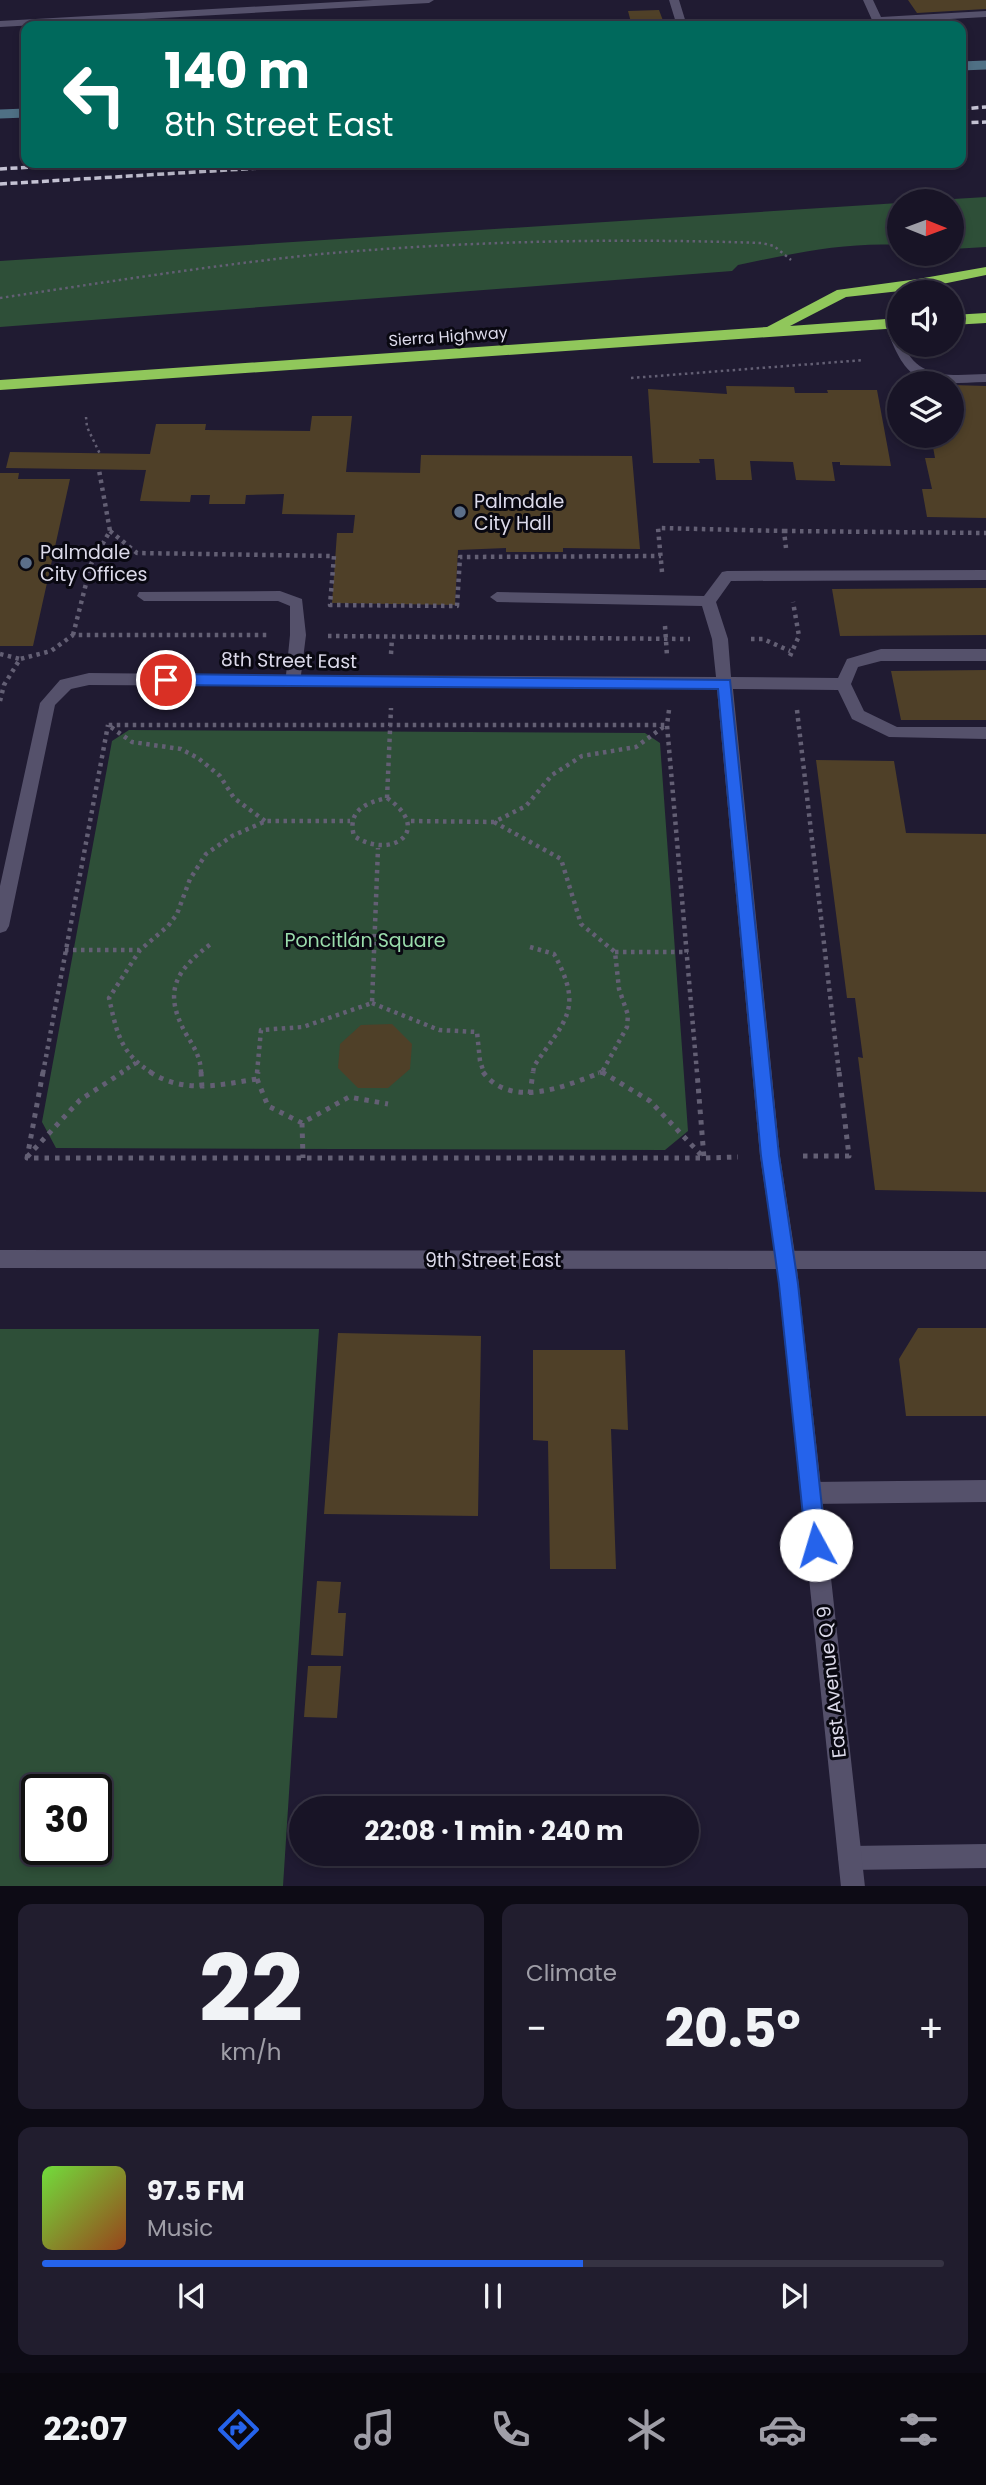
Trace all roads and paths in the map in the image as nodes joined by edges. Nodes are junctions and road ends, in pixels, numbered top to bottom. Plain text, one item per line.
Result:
1 (429, 0) edge
2 (674, 0) edge
3 (868, 0) edge
4 (986, 14) edge
5 (54, 21) edge
6 (680, 21) edge
7 (21, 23) edge
8 (0, 24) edge
9 (790, 260) dead end
10 (986, 271) edge
11 (0, 298) edge
12 (986, 318) edge
13 (964, 319) edge
14 (887, 324) edge
15 (768, 331) junction
16 (903, 357) edge
17 (864, 360) dead end
18 (631, 378) dead end
19 (986, 378) edge
20 (0, 385) edge
21 (86, 417) dead end
22 (100, 454) dead end
23 (99, 470) dead end
24 (110, 531) junction
25 (784, 531) dead end
26 (986, 533) edge
27 (661, 556) dead end
28 (986, 575) edge
29 (144, 596) dead end
30 (497, 597) dead end
31 (708, 601) junction
32 (73, 635) junction
33 (298, 635) junction
34 (720, 639) junction
35 (0, 654) edge
36 (986, 655) edge
37 (20, 659) junction
38 (293, 681) junction
39 (794, 683) junction
40 (724, 684) junction
41 (843, 684) junction
42 (2, 685) edge
43 (0, 701) edge
44 (108, 725) junction
45 (667, 725) junction
46 (392, 727) junction
47 (986, 733) edge
48 (387, 798) junction
49 (266, 821) junction
50 (350, 821) junction
51 (411, 821) junction
52 (494, 822) junction
53 (378, 848) junction
54 (0, 926) edge
55 (212, 943) dead end
56 (530, 947) dead end
57 (65, 950) junction
58 (140, 950) junction
59 (615, 952) junction
60 (688, 952) junction
61 (372, 1003) junction
62 (136, 1063) junction
63 (602, 1072) junction
64 (257, 1079) junction
65 (202, 1087) junction
66 (530, 1094) junction
67 (388, 1104) dead end
68 (302, 1123) junction
69 (770, 1156) junction
70 (27, 1158) junction
71 (303, 1158) junction
72 (704, 1158) junction
73 (0, 1259) edge
74 (786, 1261) junction
75 (986, 1261) edge
76 (986, 1490) edge
77 (811, 1493) junction
78 (986, 1856) edge
79 (850, 1858) junction
80 (853, 1886) edge

1 - 5 street
2 - 6 street
3 - 4 street
7 - 8 street
9 - 11 path
10 - 15 highway
12 - 13 highway
14 - 15 highway, Sierra Highway
15 - 20 highway, Sierra Highway
16 - 19 street
17 - 18 path
21 - 22 path
23 - 24 path
24 - 27 path
24 - 32 path
25 - 26 path
28 - 31 street
29 - 33 street
30 - 31 street
31 - 34 street, East Avenue Q 9
32 - 33 path
32 - 37 path
33 - 34 path
33 - 38 street
34 - 39 path
34 - 40 street, East Avenue Q 9
35 - 37 path
36 - 41 street
37 - 42 path
38 - 40 street, 8th Street East
38 - 54 street, 8th Street East
39 - 40 street, 8th Street East
39 - 41 street, 8th Street East
39 - 69 path
40 - 69 street, East Avenue Q 9
41 - 47 street
42 - 43 path
44 - 46 path
44 - 49 path
44 - 57 path
45 - 46 path
45 - 52 path
45 - 60 path
46 - 48 path
48 - 50 path
48 - 51 path
49 - 50 path
49 - 58 path
50 - 53 path
51 - 52 path
51 - 53 path
52 - 59 path
53 - 61 path
55 - 65 path
56 - 66 path
57 - 58 path
57 - 70 path
58 - 62 path
59 - 60 path
59 - 63 path
60 - 72 path
61 - 64 path
61 - 66 path
62 - 65 path
62 - 70 path
63 - 66 path
63 - 72 path
64 - 65 path
64 - 68 path
67 - 68 path
68 - 71 path
69 - 72 path
69 - 74 street, East Avenue Q 9
70 - 71 path
71 - 72 path
73 - 74 street, 9th Street East
74 - 75 street, 9th Street East
74 - 77 street, East Avenue Q 9
76 - 77 street
77 - 79 street, East Avenue Q 9
78 - 79 street
79 - 80 street, East Avenue Q 9

